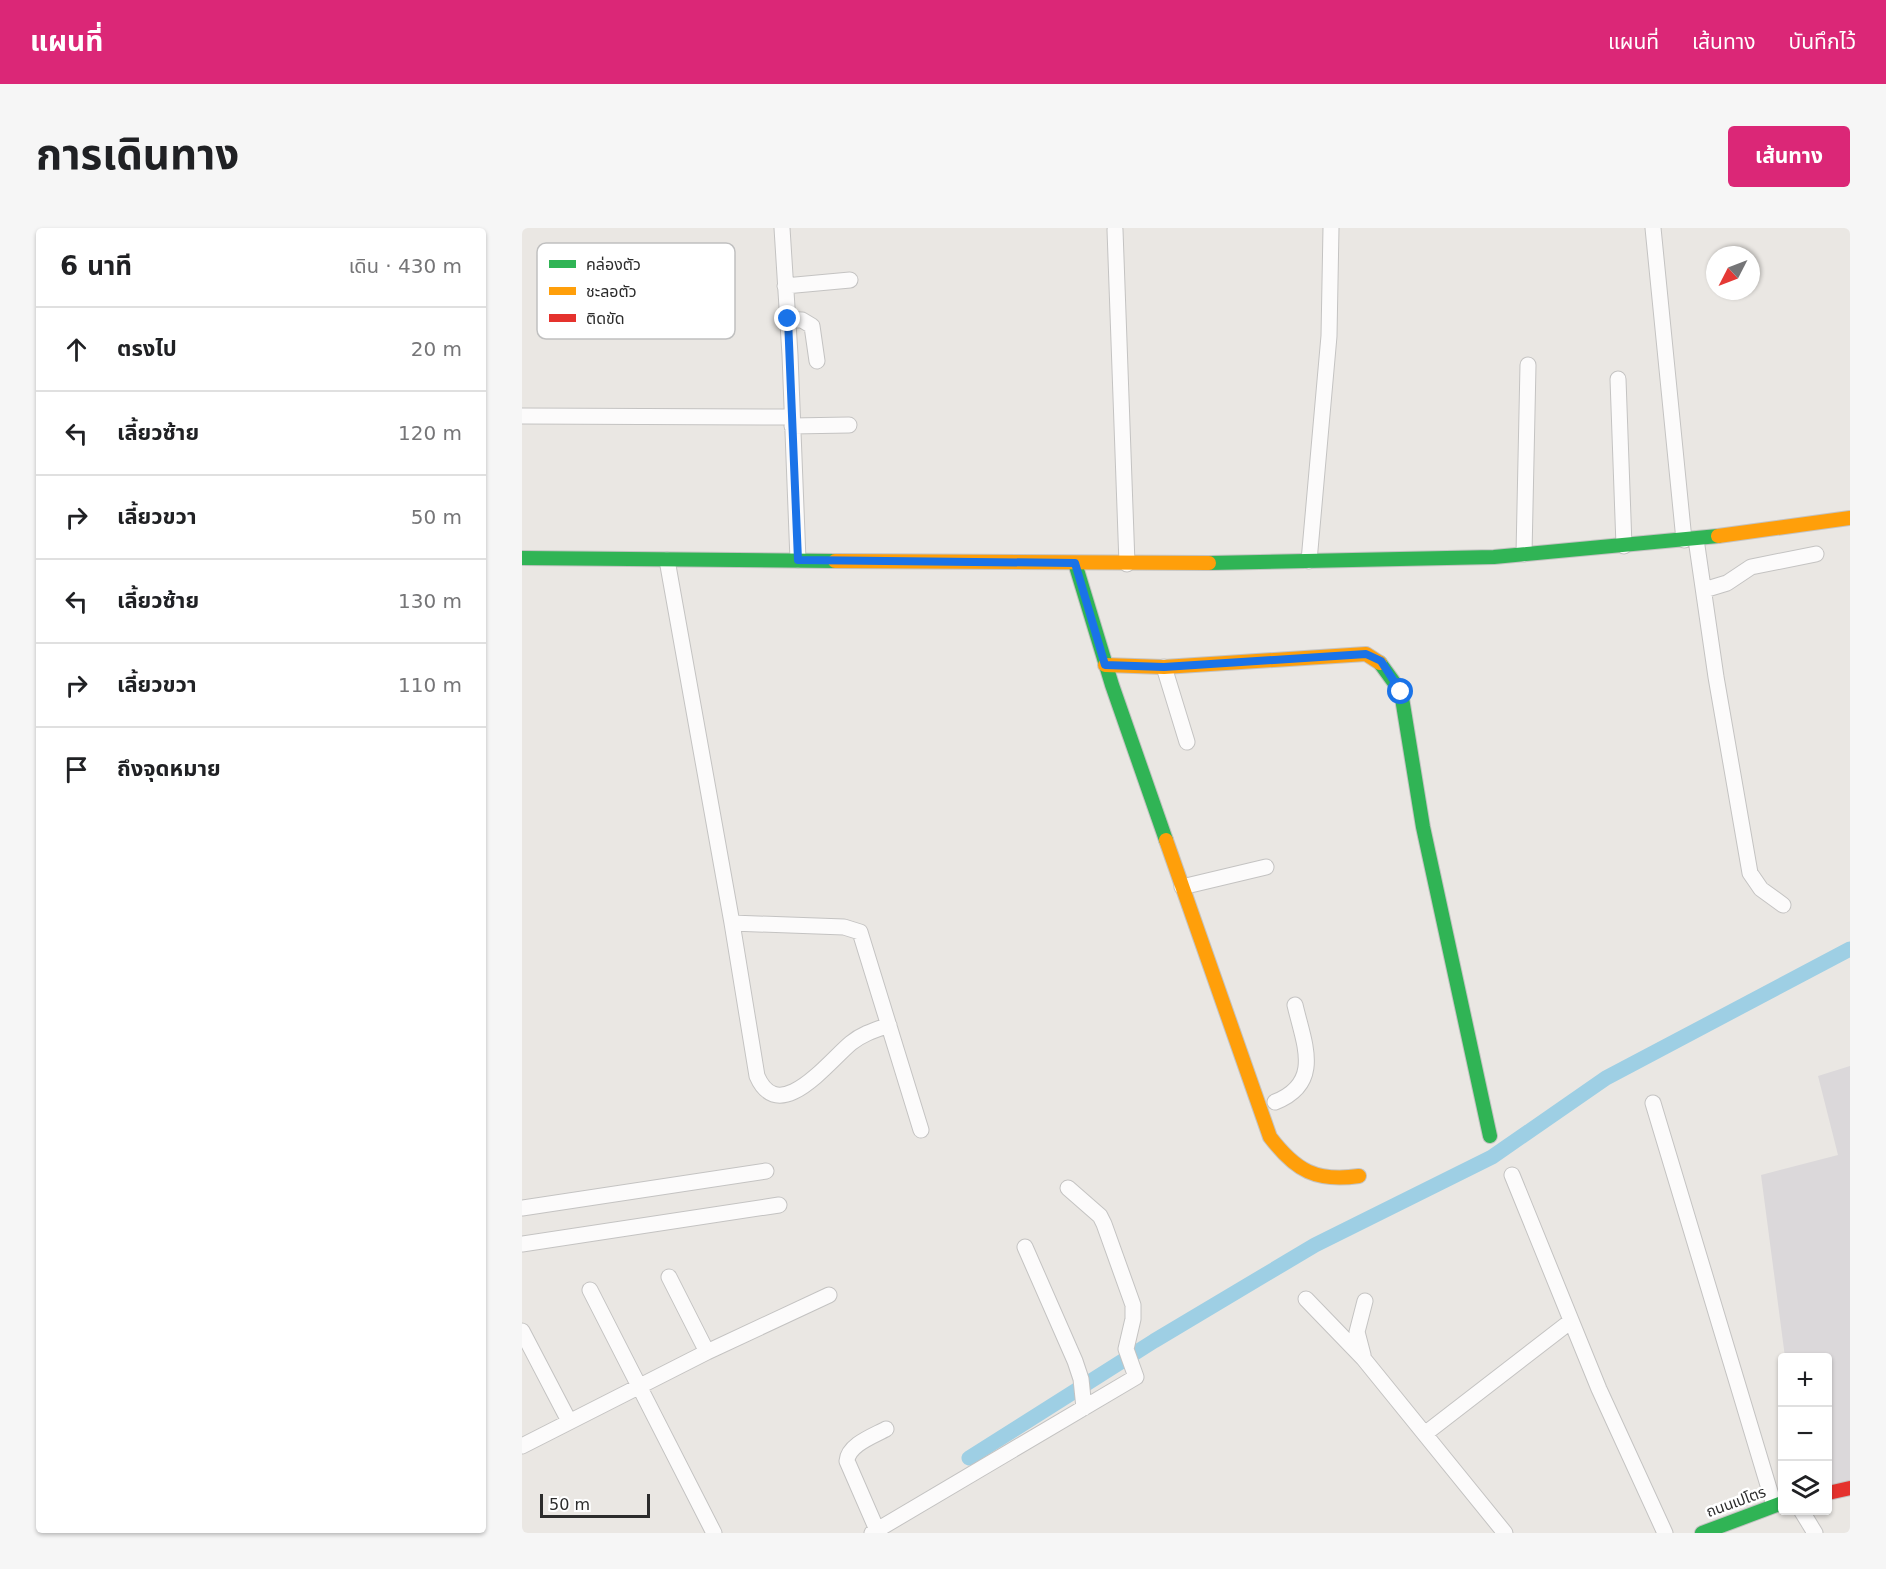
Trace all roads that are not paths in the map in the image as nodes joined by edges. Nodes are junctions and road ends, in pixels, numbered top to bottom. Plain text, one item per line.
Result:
1 (782, 228) edge
2 (1331, 228) edge
3 (1653, 228) edge
4 (1115, 230) dead end
5 (850, 280) dead end
6 (785, 286) junction
7 (788, 319) junction
8 (817, 361) dead end
9 (1528, 365) dead end
10 (1618, 379) dead end
11 (522, 416) edge
12 (791, 421) junction
13 (849, 425) dead end
14 (1850, 518) edge
15 (1690, 540) junction
16 (1624, 546) junction
17 (1524, 554) junction
18 (1816, 554) dead end
19 (522, 558) edge
20 (667, 560) junction
21 (798, 560) junction
22 (1309, 561) junction
23 (1075, 563) junction
24 (1127, 564) junction
25 (1704, 590) junction
26 (1105, 665) junction
27 (1164, 667) junction
28 (1187, 742) dead end
29 (1266, 867) dead end
30 (1182, 887) junction
31 (1783, 905) dead end
32 (732, 923) junction
33 (1295, 1005) dead end
34 (889, 1024) junction
35 (1653, 1103) dead end
36 (1267, 1104) junction
37 (921, 1130) dead end
38 (1490, 1136) dead end
39 (766, 1171) dead end
40 (1512, 1175) dead end
41 (1359, 1176) dead end
42 (1068, 1188) dead end
43 (779, 1206) dead end
44 (522, 1208) edge
45 (522, 1244) edge
46 (1025, 1247) dead end
47 (669, 1277) dead end
48 (590, 1290) dead end
49 (829, 1295) dead end
50 (1306, 1299) dead end
51 (1365, 1301) dead end
52 (1571, 1321) junction
53 (522, 1331) edge
54 (707, 1352) junction
55 (1363, 1358) junction
56 (639, 1388) junction
57 (1083, 1404) junction
58 (569, 1421) junction
59 (886, 1429) dead end
60 (1426, 1433) junction
61 (522, 1446) edge
62 (1850, 1488) edge
63 (1832, 1492) edge
64 (1778, 1504) edge
65 (1804, 1515) edge
66 (874, 1531) edge
67 (714, 1533) edge
68 (1505, 1533) edge
69 (1665, 1533) edge
70 (1702, 1533) edge
71 (1815, 1533) edge

1 - 6 street
2 - 22 street
3 - 15 street
4 - 24 street
5 - 6 street
6 - 7 street
7 - 8 street
7 - 12 street
9 - 17 street
10 - 16 street
11 - 12 street
12 - 13 street
12 - 21 street
14 - 15 street
15 - 16 street
15 - 25 street
16 - 17 street
17 - 22 street
18 - 25 street
19 - 20 street
20 - 21 street
20 - 32 street
21 - 23 street
22 - 24 street
23 - 24 street
23 - 26 street
25 - 31 street
26 - 27 street
26 - 30 street
27 - 28 street
27 - 38 street
29 - 30 street
30 - 36 street
32 - 34 street
32 - 34 street
33 - 36 street
34 - 37 street
35 - 64 street
36 - 41 street
39 - 44 street
40 - 52 street
42 - 57 street
43 - 45 street
46 - 57 street
47 - 54 street
48 - 56 street
49 - 54 street
50 - 55 street
51 - 55 street
52 - 60 street
52 - 69 street
53 - 58 street
54 - 56 street
55 - 60 street
56 - 58 street
56 - 67 street
57 - 66 street
58 - 61 street
59 - 66 street
60 - 68 street
62 - 63 street
64 - 70 street, ถนนเปโตร
65 - 71 street

